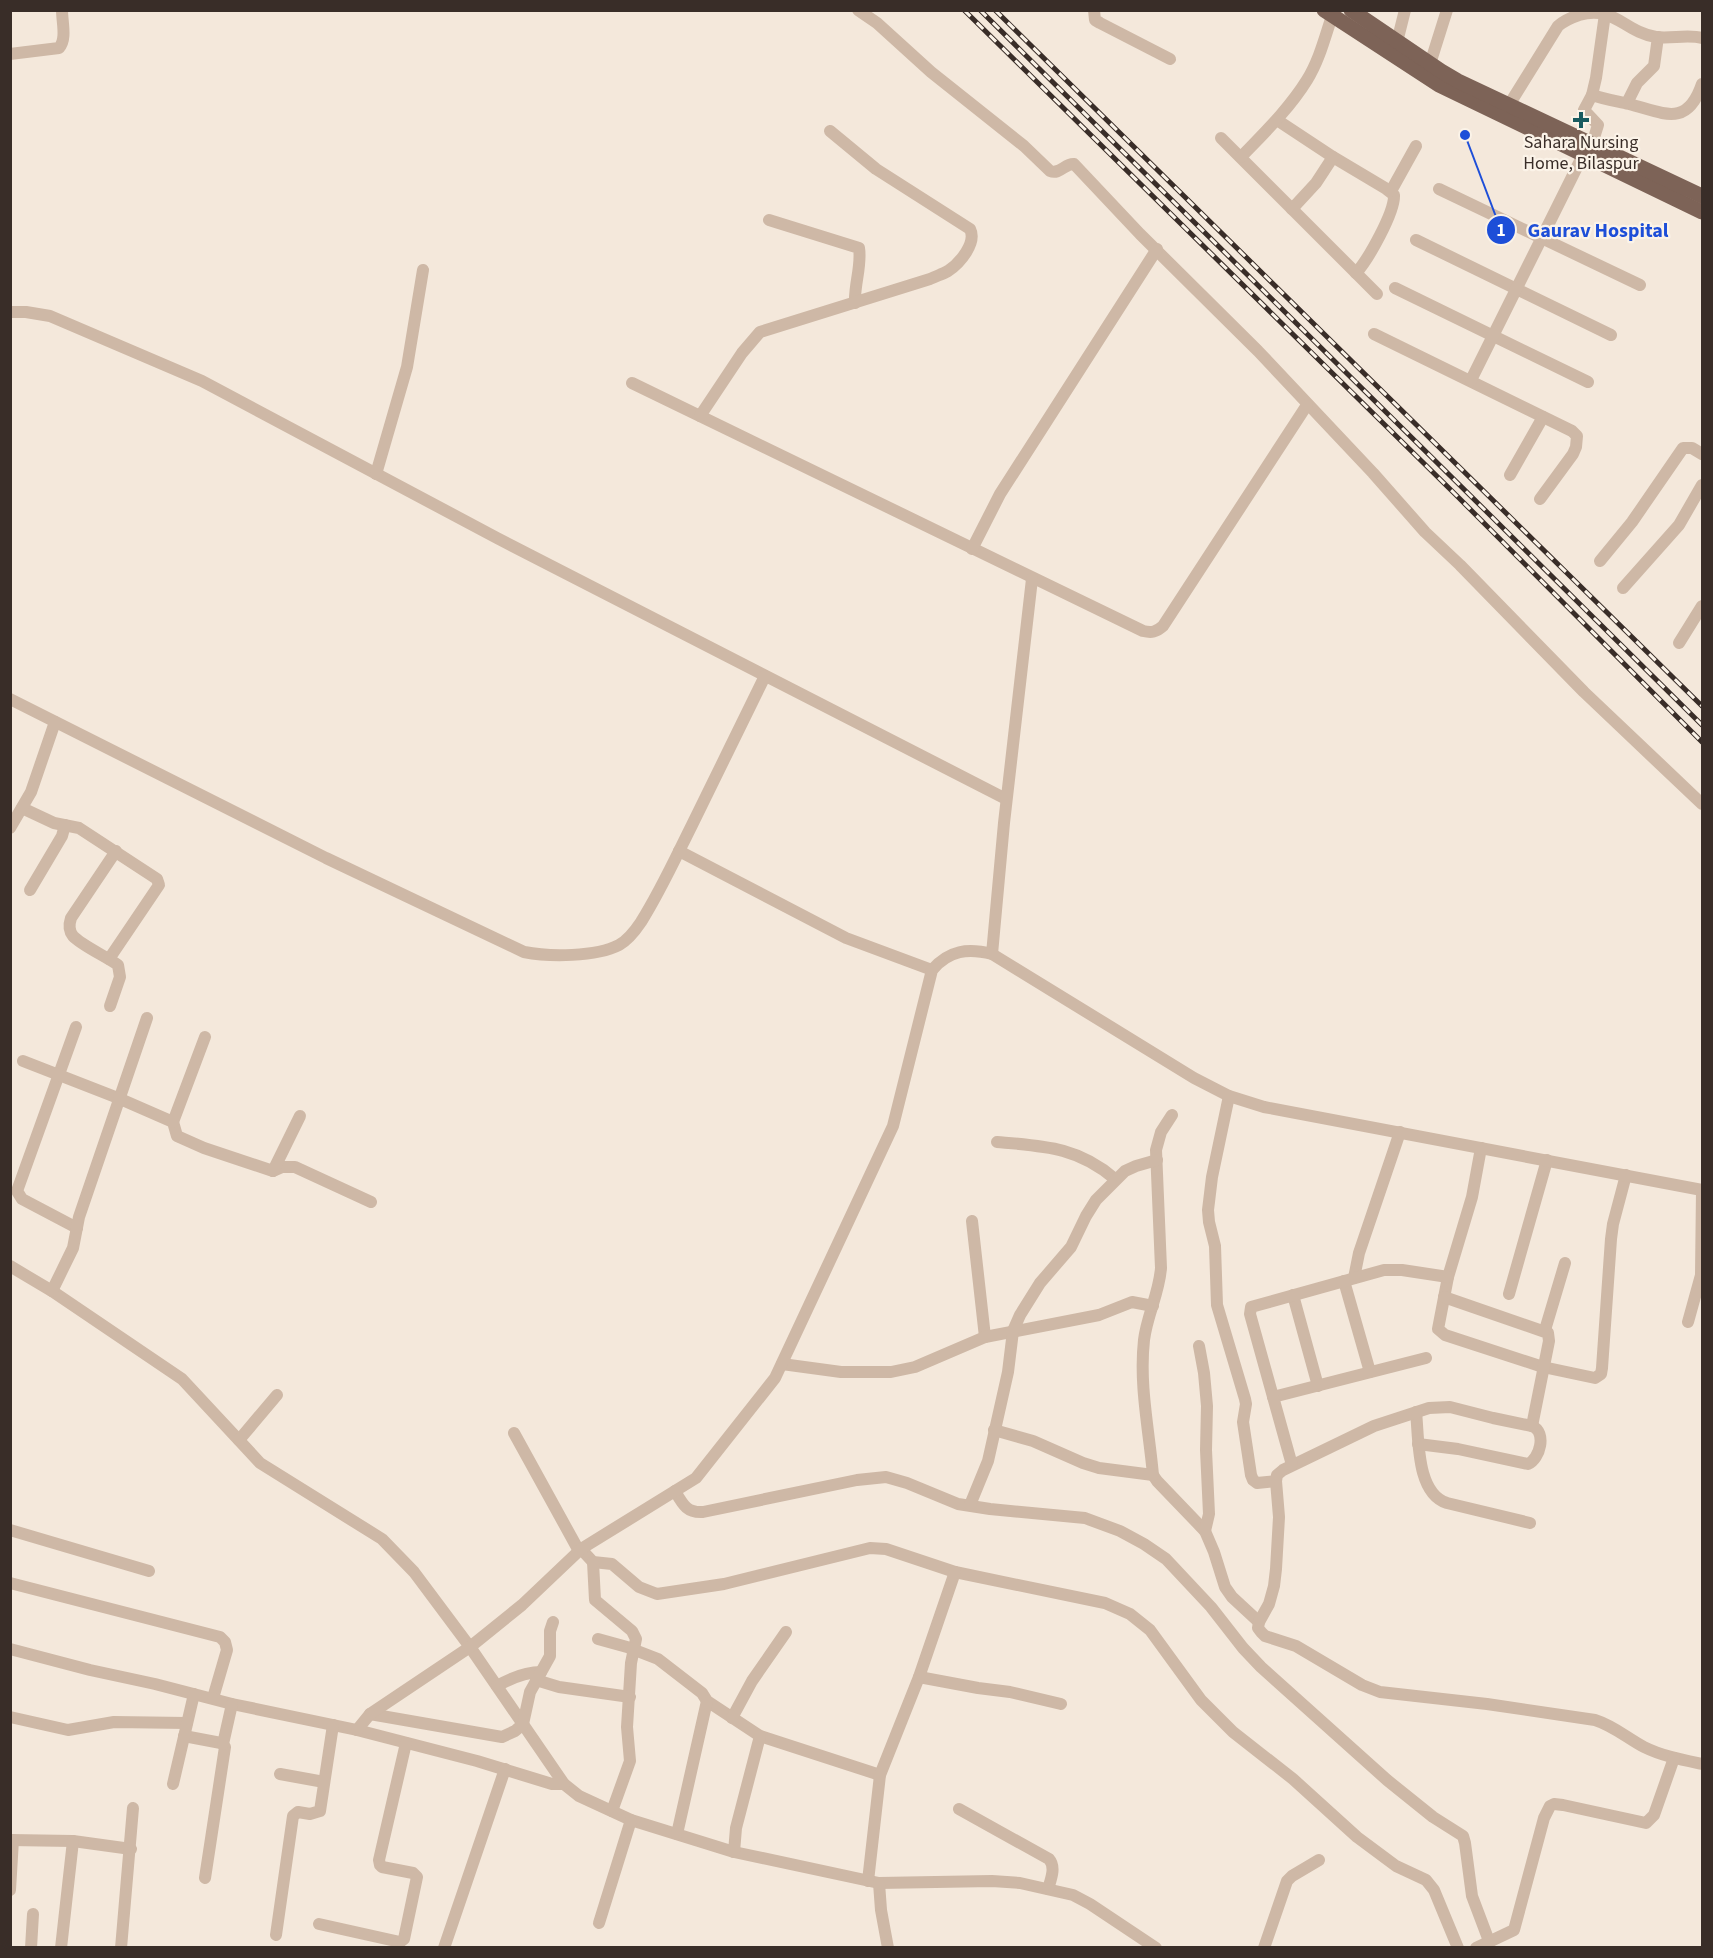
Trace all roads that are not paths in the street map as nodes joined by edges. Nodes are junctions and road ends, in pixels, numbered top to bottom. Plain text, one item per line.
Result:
1 (62, 10) edge
2 (858, 10) edge
3 (1094, 10) edge
4 (1405, 10) edge
5 (1446, 10) edge
6 (1353, 11) edge
7 (1599, 12) edge
8 (1328, 13) edge
9 (1658, 37) junction
10 (1702, 38) edge
11 (1397, 42) junction
12 (10, 54) edge
13 (1170, 59) dead end
14 (1430, 64) junction
15 (1702, 84) edge
16 (1592, 95) junction
17 (1627, 104) junction
18 (1509, 105) junction
19 (1277, 120) junction
20 (830, 131) dead end
21 (1221, 138) dead end
22 (1572, 142) junction
23 (1416, 146) dead end
24 (1588, 150) junction
25 (1241, 157) junction
26 (1334, 157) junction
27 (1439, 189) dead end
28 (1391, 191) junction
29 (1702, 196) edge
30 (1293, 209) junction
31 (1702, 212) edge
32 (770, 220) dead end
33 (1542, 238) junction
34 (1416, 240) dead end
35 (1157, 249) junction
36 (423, 270) dead end
37 (1356, 273) junction
38 (1640, 285) dead end
39 (1395, 288) dead end
40 (1517, 288) junction
41 (1377, 294) dead end
42 (855, 303) junction
43 (10, 312) edge
44 (1374, 334) dead end
45 (1611, 335) dead end
46 (1493, 336) junction
47 (1471, 380) junction
48 (1588, 382) dead end
49 (632, 383) dead end
50 (1307, 405) junction
51 (700, 416) junction
52 (1543, 417) junction
53 (1702, 453) edge
54 (376, 474) junction
55 (1510, 475) dead end
56 (1702, 485) edge
57 (1540, 499) dead end
58 (972, 549) junction
59 (1600, 561) dead end
60 (1032, 579) junction
61 (1623, 588) dead end
62 (1702, 606) edge
63 (1679, 643) dead end
64 (765, 676) junction
65 (10, 699) edge
66 (55, 722) junction
67 (1006, 799) junction
68 (1702, 804) edge
69 (22, 808) junction
70 (65, 825) junction
71 (10, 828) edge
72 (679, 851) junction
73 (116, 852) junction
74 (30, 890) dead end
75 (992, 954) junction
76 (109, 959) junction
77 (932, 970) junction
78 (110, 1006) dead end
79 (147, 1018) dead end
80 (76, 1027) dead end
81 (205, 1037) dead end
82 (23, 1061) dead end
83 (58, 1075) junction
84 (1229, 1096) junction
85 (118, 1098) junction
86 (1172, 1115) dead end
87 (300, 1116) dead end
88 (173, 1122) junction
89 (1400, 1132) junction
90 (997, 1142) dead end
91 (1481, 1148) junction
92 (1157, 1160) junction
93 (1547, 1160) junction
94 (273, 1171) junction
95 (1626, 1175) junction
96 (1115, 1179) junction
97 (1702, 1190) edge
98 (371, 1202) dead end
99 (972, 1221) dead end
100 (77, 1228) junction
101 (1565, 1263) dead end
102 (10, 1266) edge
103 (1448, 1277) junction
104 (1349, 1279) junction
105 (52, 1291) junction
106 (1509, 1294) dead end
107 (1293, 1295) junction
108 (1444, 1297) junction
109 (1153, 1306) junction
110 (1688, 1322) dead end
111 (1013, 1330) junction
112 (1545, 1330) junction
113 (986, 1337) junction
114 (1199, 1346) dead end
115 (1426, 1358) dead end
116 (782, 1364) junction
117 (1543, 1367) junction
118 (1370, 1372) junction
119 (1318, 1386) junction
120 (277, 1395) dead end
121 (1273, 1396) junction
122 (1416, 1412) junction
123 (1532, 1426) junction
124 (994, 1430) junction
125 (514, 1433) dead end
126 (239, 1440) junction
127 (1418, 1444) junction
128 (1293, 1465) junction
129 (1154, 1475) junction
130 (1276, 1481) junction
131 (673, 1492) junction
132 (970, 1505) junction
133 (1530, 1522) dead end
134 (10, 1530) edge
135 (1205, 1531) junction
136 (582, 1548) junction
137 (593, 1562) junction
138 (150, 1571) dead end
139 (955, 1572) junction
140 (10, 1583) edge
141 (553, 1622) dead end
142 (1259, 1622) junction
143 (786, 1632) dead end
144 (598, 1640) dead end
145 (470, 1647) junction
146 (10, 1649) edge
147 (633, 1649) junction
148 (539, 1676) junction
149 (920, 1677) junction
150 (497, 1686) junction
151 (194, 1694) junction
152 (630, 1697) junction
153 (213, 1698) junction
154 (707, 1701) junction
155 (232, 1704) junction
156 (1061, 1704) dead end
157 (370, 1714) junction
158 (10, 1717) edge
159 (732, 1718) junction
160 (187, 1723) junction
161 (524, 1724) junction
162 (333, 1725) junction
163 (357, 1730) junction
164 (184, 1736) junction
165 (760, 1736) junction
166 (406, 1743) junction
167 (223, 1744) junction
168 (1674, 1758) junction
169 (1702, 1764) edge
170 (505, 1769) junction
171 (280, 1774) dead end
172 (880, 1775) junction
173 (324, 1782) junction
174 (173, 1784) dead end
175 (564, 1784) junction
176 (133, 1808) dead end
177 (959, 1809) dead end
178 (612, 1811) junction
179 (631, 1820) junction
180 (677, 1834) junction
181 (12, 1840) edge
182 (73, 1841) junction
183 (130, 1849) junction
184 (734, 1852) junction
185 (1319, 1860) dead end
186 (205, 1878) dead end
187 (873, 1882) junction
188 (1048, 1889) junction
189 (10, 1890) edge
190 (33, 1914) dead end
191 (599, 1923) dead end
192 (319, 1924) dead end
193 (276, 1935) dead end
194 (1484, 1944) edge
195 (31, 1947) edge
196 (61, 1947) edge
197 (121, 1947) edge
198 (444, 1947) edge
199 (888, 1947) edge
200 (1156, 1947) edge
201 (1264, 1947) edge
202 (1458, 1947) edge

1 - 12 street
2 - 35 street
3 - 13 street
4 - 11 street
5 - 14 street
6 - 11 main road
7 - 9 street
7 - 16 street
7 - 18 street
8 - 19 street
8 - 22 main road
9 - 10 street
9 - 17 street
11 - 14 main road
14 - 18 main road
15 - 17 street
16 - 17 street
16 - 24 street
18 - 22 main road
19 - 25 street
19 - 26 street
20 - 42 street
21 - 25 street
22 - 24 main road
23 - 28 street
24 - 29 main road
24 - 31 main road
24 - 33 street
25 - 30 street
26 - 28 street
26 - 30 street
27 - 33 street
28 - 37 street
30 - 37 street
32 - 42 street
33 - 38 street
33 - 40 street
34 - 40 street
35 - 50 street
35 - 58 street
36 - 54 street
37 - 41 street
39 - 46 street
40 - 45 street
40 - 46 street
42 - 51 street
43 - 54 street
44 - 47 street
46 - 47 street
46 - 48 street
47 - 52 street
49 - 51 street
50 - 60 street
50 - 68 street
51 - 58 street
52 - 55 street
52 - 57 street
53 - 59 street
54 - 64 street
56 - 61 street
58 - 60 street
60 - 67 street
62 - 63 street
64 - 67 street
64 - 72 street
65 - 66 street
66 - 69 street
66 - 72 street
67 - 75 street
69 - 70 street
69 - 71 street
70 - 73 street
70 - 74 street
72 - 77 street
73 - 76 street
73 - 76 street
75 - 77 street
75 - 84 street
76 - 78 street
77 - 116 street
79 - 85 street
80 - 83 street
81 - 88 street
82 - 83 street
83 - 85 street
83 - 100 street
84 - 89 street
84 - 130 street
85 - 88 street
85 - 100 street
86 - 92 street
87 - 94 street
88 - 94 street
89 - 91 street
89 - 104 street
90 - 96 street
91 - 93 street
91 - 103 street
92 - 96 street
92 - 109 street
93 - 95 street
93 - 106 street
94 - 98 street
95 - 97 street
95 - 117 street
96 - 111 street
97 - 110 street
99 - 113 street
100 - 105 street
101 - 112 street
102 - 105 street
103 - 104 street
103 - 108 street
104 - 107 street
104 - 118 street
105 - 126 street
107 - 119 street
107 - 121 street
108 - 112 street
108 - 117 street
109 - 111 street
109 - 129 street
111 - 113 street
111 - 124 street
112 - 117 street
113 - 116 street
114 - 135 street
115 - 118 street
116 - 131 street
117 - 123 street
118 - 119 street
119 - 121 street
120 - 126 street
121 - 128 street
122 - 123 street
122 - 127 street
122 - 128 street
123 - 127 street
124 - 129 street
124 - 132 street
125 - 136 street
126 - 145 street
127 - 133 street
128 - 130 street
129 - 135 street
130 - 142 street
131 - 132 street
131 - 136 street
132 - 194 street
134 - 138 street
135 - 142 street
136 - 137 street
136 - 145 street
137 - 139 street
137 - 147 street
139 - 149 street
139 - 202 street
140 - 153 street
141 - 148 street
142 - 168 street
143 - 159 street
144 - 147 street
145 - 150 street
145 - 157 street
146 - 151 street
147 - 152 street
147 - 154 street
148 - 150 street
148 - 152 street
148 - 161 street
149 - 156 street
149 - 172 street
150 - 161 street
151 - 153 street
151 - 160 street
152 - 178 street
153 - 155 street
154 - 159 street
154 - 180 street
155 - 162 street
155 - 167 street
157 - 161 street
157 - 163 street
158 - 160 street
159 - 165 street
160 - 164 street
161 - 175 street
162 - 163 street
162 - 173 street
163 - 166 street
164 - 167 street
164 - 174 street
165 - 172 street
165 - 184 street
166 - 170 street
166 - 192 street
167 - 186 street
168 - 169 street
168 - 194 street
170 - 175 street
170 - 198 street
171 - 173 street
172 - 187 street
173 - 193 street
175 - 178 street
176 - 183 street
177 - 188 street
178 - 179 street
179 - 180 street
179 - 191 street
180 - 184 street
181 - 182 street
181 - 189 street
182 - 183 street
182 - 196 street
183 - 197 street
184 - 187 street
185 - 201 street
187 - 188 street
187 - 199 street
188 - 200 street
190 - 195 street

